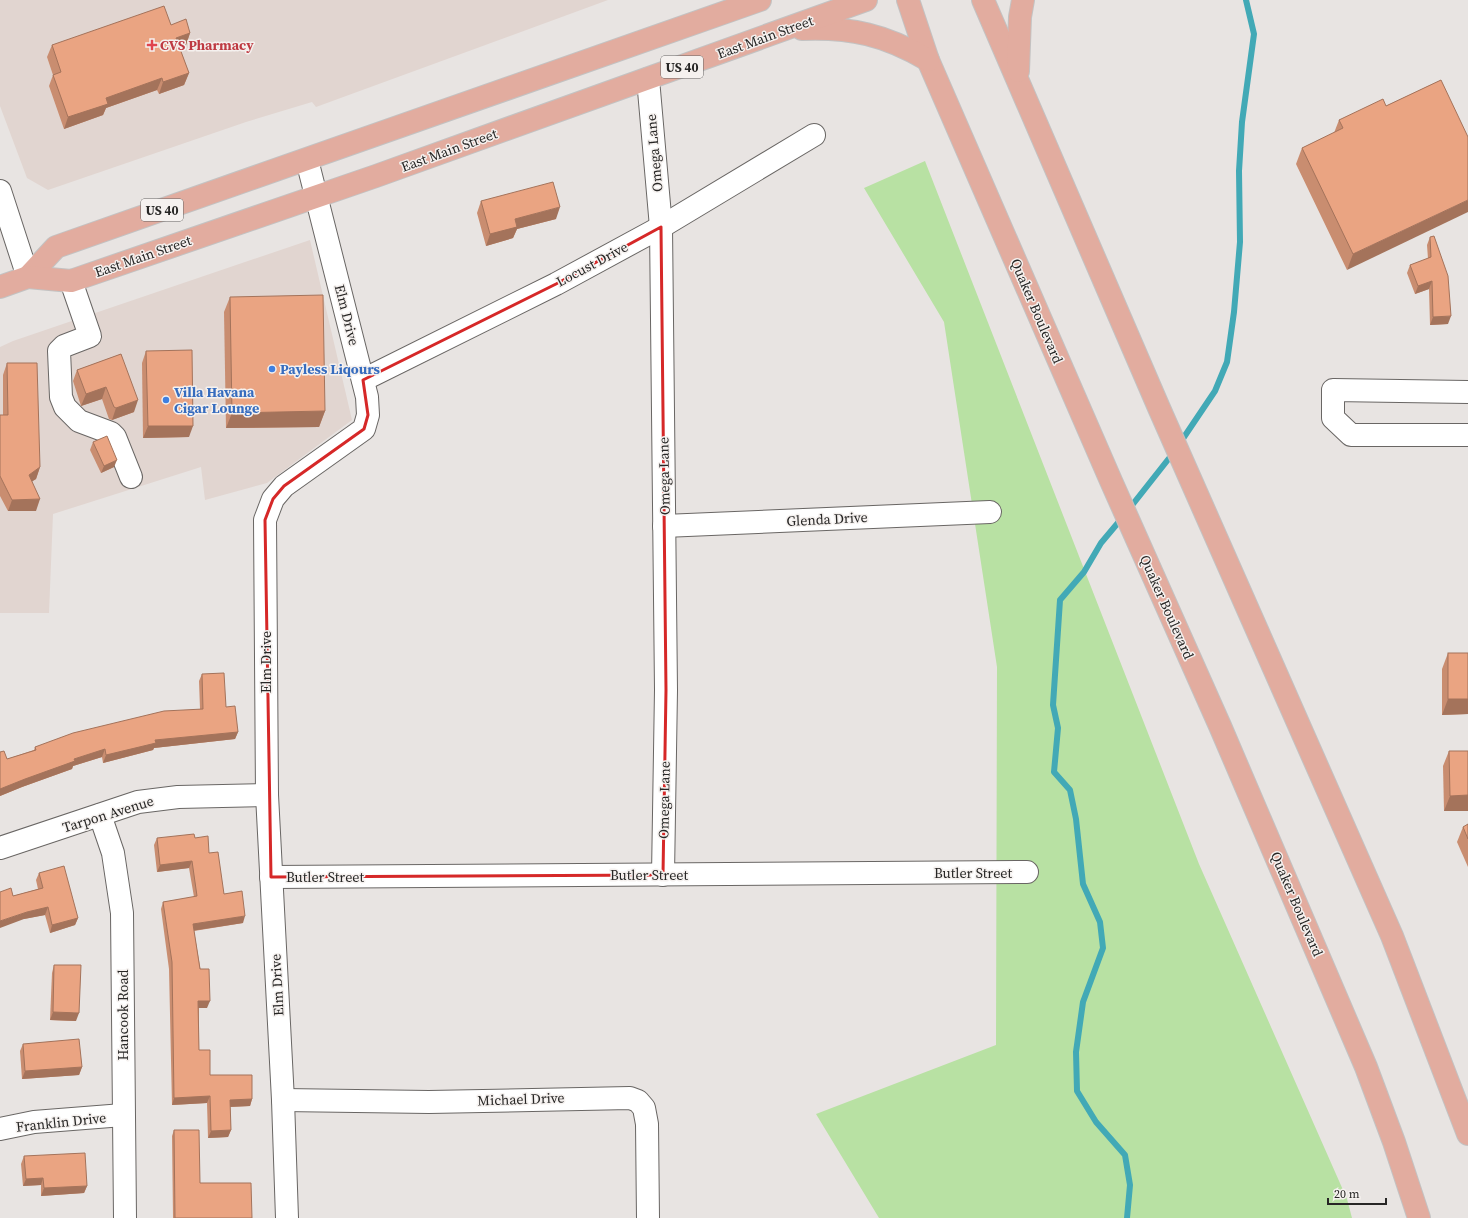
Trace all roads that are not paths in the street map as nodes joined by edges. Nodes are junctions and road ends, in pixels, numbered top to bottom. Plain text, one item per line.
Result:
1 (760, 0) edge
2 (866, 0) edge
3 (908, 0) edge
4 (983, 0) edge
5 (1023, 0) edge
6 (785, 30) junction
7 (928, 60) junction
8 (648, 79) junction
9 (1018, 79) junction
10 (814, 135) dead end
11 (307, 160) junction
12 (0, 191) edge
13 (317, 196) junction
14 (661, 227) junction
15 (28, 277) junction
16 (71, 281) junction
17 (0, 287) edge
18 (363, 380) junction
19 (1468, 392) edge
20 (1468, 435) edge
21 (131, 477) dead end
22 (990, 512) dead end
23 (664, 526) junction
24 (267, 795) junction
25 (100, 815) junction
26 (0, 848) edge
27 (1027, 872) dead end
28 (663, 875) junction
29 (271, 877) junction
30 (283, 1100) junction
31 (123, 1115) junction
32 (0, 1129) edge
33 (1468, 1134) edge
34 (125, 1218) edge
35 (287, 1218) edge
36 (648, 1218) edge
37 (1419, 1218) edge

1 - 11 main road, East Main Street / US 40
2 - 6 main road, East Main Street / US 40
3 - 7 main road, Quaker Boulevard
4 - 9 main road
5 - 9 main road
6 - 7 main road
6 - 8 main road, East Main Street / US 40
7 - 37 main road, Quaker Boulevard
8 - 13 main road, East Main Street / US 40
8 - 14 street, Omega Lane
9 - 33 main road
10 - 14 street, Locust Drive
11 - 13 street, Elm Drive
11 - 15 main road, East Main Street / US 40
12 - 15 street
13 - 16 main road, East Main Street / US 40
13 - 18 street, Elm Drive
14 - 18 street, Locust Drive
14 - 23 street, Omega Lane
15 - 16 main road, East Main Street / US 40
15 - 17 main road, East Main Street / US 40
16 - 21 street
18 - 24 street, Elm Drive
19 - 20 street
22 - 23 street, Glenda Drive
23 - 28 street, Omega Lane
24 - 25 street, Tarpon Avenue
24 - 29 street, Elm Drive
25 - 26 street, Tarpon Avenue
25 - 31 street, Hancook Road
27 - 28 street, Butler Street
28 - 29 street, Butler Street
29 - 30 street, Elm Drive
30 - 35 street, Elm Drive
30 - 36 street, Michael Drive
31 - 32 street, Franklin Drive
31 - 34 street, Hancook Road

